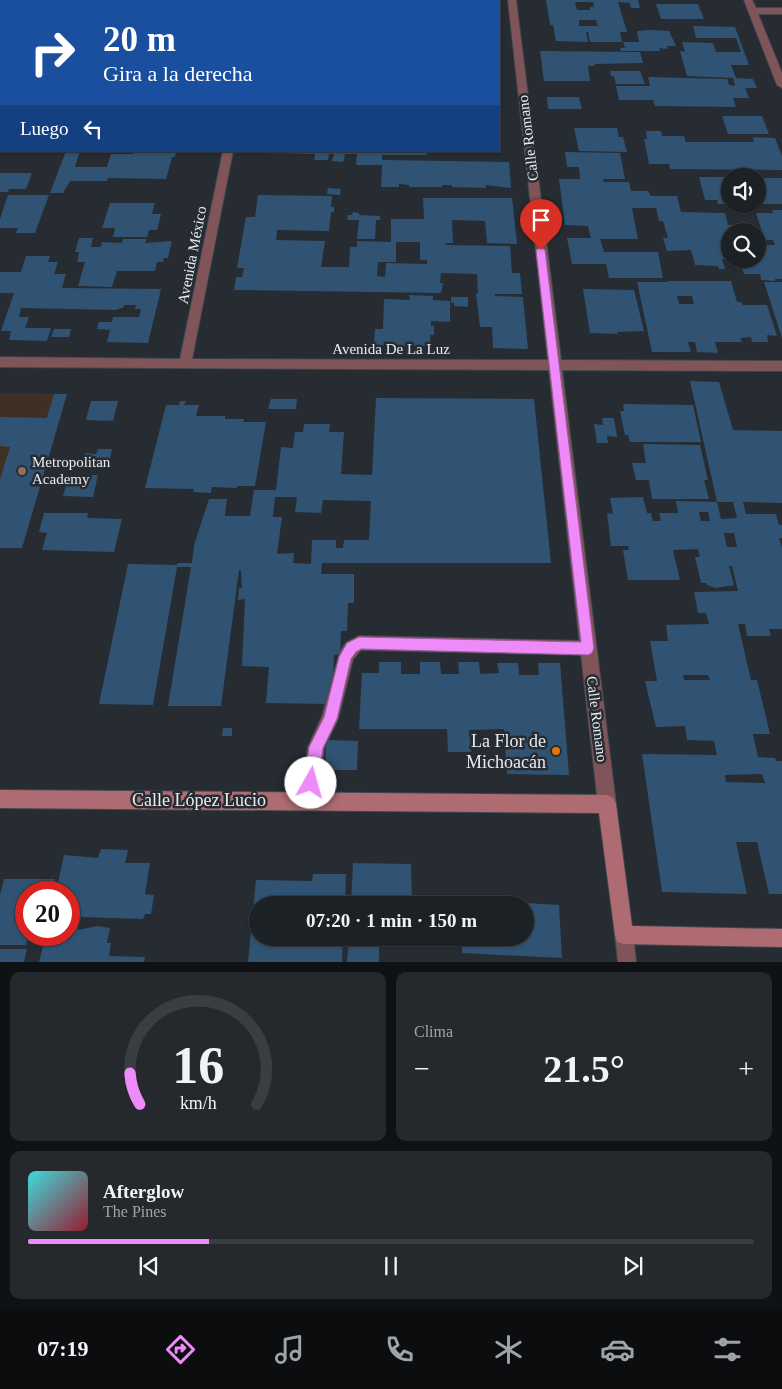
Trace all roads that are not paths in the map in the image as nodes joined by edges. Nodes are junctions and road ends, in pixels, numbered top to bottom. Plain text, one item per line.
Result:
1 (512, 0) edge
2 (748, 0) edge
3 (752, 10) junction
4 (782, 11) edge
5 (782, 85) edge
6 (228, 152) edge
7 (0, 362) edge
8 (185, 364) junction
9 (554, 366) junction
10 (782, 366) edge
11 (588, 648) junction
12 (0, 799) edge
13 (309, 801) junction
14 (607, 804) junction
15 (624, 936) junction
16 (782, 938) edge
17 (627, 962) edge

1 - 9 street, Calle Romano
2 - 3 street
3 - 4 street
3 - 5 street
6 - 8 street, Avenida México
7 - 8 street, Avenida De La Luz
8 - 9 street, Avenida De La Luz
9 - 10 street, Avenida De La Luz
9 - 11 street, Calle Romano
11 - 13 street
11 - 14 street, Calle Romano
12 - 13 main road, Calle López Lucio
13 - 14 main road, Calle López Lucio
14 - 15 main road, Calle Romano
15 - 16 main road
15 - 17 street, Calle Romano

